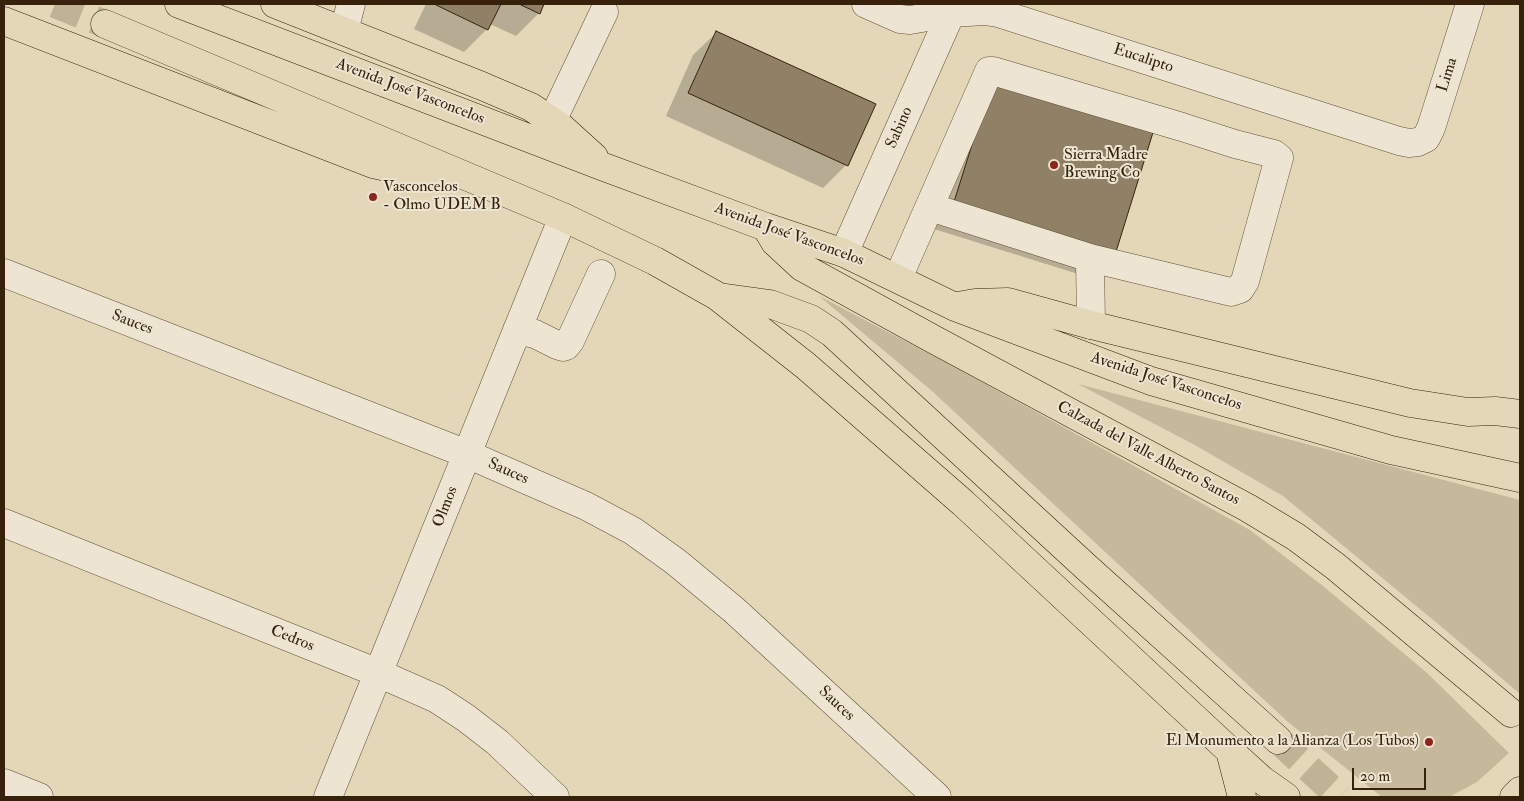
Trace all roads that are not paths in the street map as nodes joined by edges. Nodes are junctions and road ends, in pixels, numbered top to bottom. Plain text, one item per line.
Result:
1 (179, 4) edge
2 (275, 4) edge
3 (351, 4) edge
4 (866, 4) edge
5 (1470, 4) edge
6 (953, 8) edge
7 (604, 12) dead end
8 (4, 21) edge
9 (105, 24) tunnel mouth
10 (344, 31) junction
11 (552, 121) junction
12 (1418, 142) joint
13 (604, 167) junction
14 (462, 174) junction
15 (930, 207) junction
16 (563, 217) junction
17 (766, 227) junction
18 (844, 253) junction
19 (1090, 258) junction
20 (4, 272) edge
21 (601, 274) dead end
22 (898, 278) junction
23 (717, 296) junction
24 (955, 307) junction
25 (1091, 325) junction
26 (517, 330) junction
27 (1520, 402) edge
28 (1508, 412) edge
29 (467, 454) junction
30 (1520, 478) edge
31 (4, 523) edge
32 (378, 673) junction
33 (1511, 712) dead end
34 (1278, 740) tunnel mouth
35 (1230, 751) junction
36 (4, 783) edge
37 (1520, 791) edge
38 (39, 797) edge
39 (328, 797) edge
40 (555, 797) edge
41 (936, 797) edge
42 (1242, 797) edge
43 (1286, 797) edge
44 (1514, 797) edge

1 - 13 main road, Avenida José Vasconcelos
2 - 10 main road
3 - 10 street
4 - 6 street, Eucalipto
5 - 12 street, Lima
6 - 12 street, Eucalipto
6 - 18 street, Sabino
7 - 11 street
8 - 14 main road
9 - 14 main road
10 - 11 main road
11 - 13 main road
13 - 17 main road, Avenida José Vasconcelos
14 - 16 main road
15 - 19 street
15 - 19 street
15 - 22 street
16 - 23 main road
16 - 26 street, Olmos
17 - 18 main road, Avenida José Vasconcelos
17 - 33 main road, Calzada del Valle Alberto Santos
18 - 22 main road, Avenida José Vasconcelos
19 - 25 street
20 - 29 street, Sauces
21 - 26 street
22 - 24 main road, Avenida José Vasconcelos
23 - 34 main road
23 - 35 main road
24 - 25 main road
24 - 30 main road, Avenida José Vasconcelos
25 - 28 main road
26 - 29 street, Olmos
27 - 28 main road
29 - 32 street, Olmos
29 - 41 street, Sauces
31 - 32 street, Cedros
32 - 39 street, Olmos
32 - 40 street, Cedros
35 - 42 main road
35 - 43 main road
36 - 38 street
37 - 44 main road

